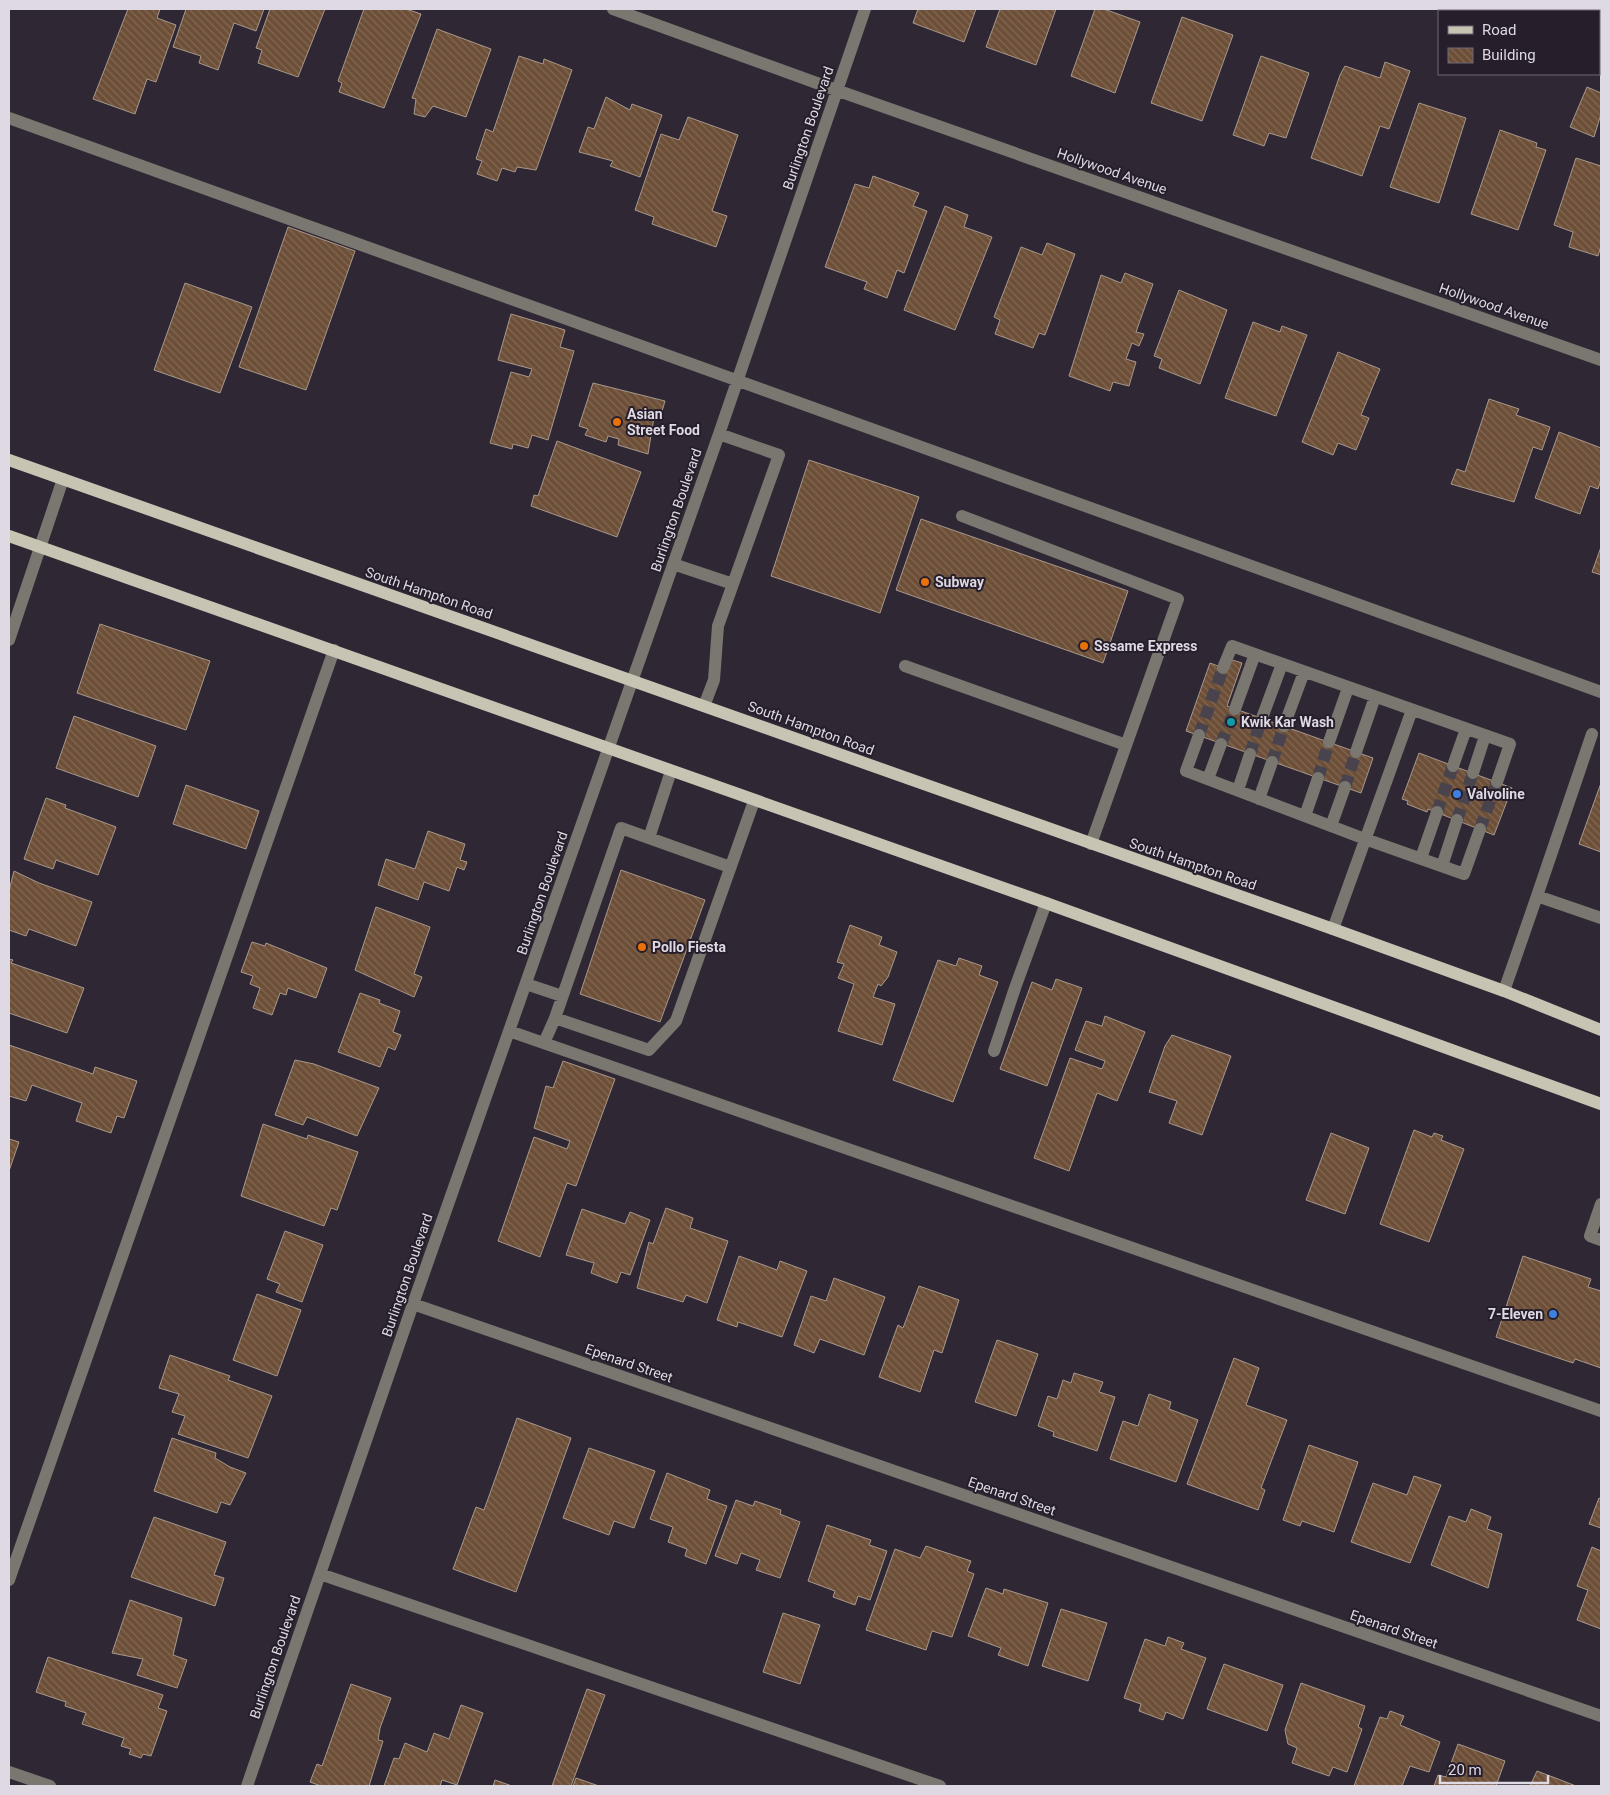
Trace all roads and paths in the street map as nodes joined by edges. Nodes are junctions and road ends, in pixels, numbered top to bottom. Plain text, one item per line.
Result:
1 (612, 9) edge
2 (865, 9) edge
3 (836, 90) junction
4 (9, 118) edge
5 (1601, 360) edge
6 (737, 381) junction
7 (719, 434) junction
8 (9, 460) edge
9 (63, 480) junction
10 (962, 516) dead end
11 (9, 536) edge
12 (41, 548) junction
13 (673, 564) junction
14 (733, 584) junction
15 (9, 640) edge
16 (334, 650) junction
17 (1255, 654) junction
18 (1282, 664) junction
19 (905, 666) dead end
20 (1223, 668) tunnel mouth
21 (1304, 672) junction
22 (632, 681) junction
23 (1348, 688) junction
24 (1601, 692) edge
25 (1375, 697) junction
26 (704, 706) junction
27 (1235, 709) tunnel mouth
28 (1412, 710) junction
29 (1262, 718) tunnel mouth
30 (1284, 726) tunnel mouth
31 (1466, 729) junction
32 (1592, 734) dead end
33 (1199, 735) tunnel mouth
34 (1485, 736) junction
35 (1329, 742) tunnel mouth
36 (1126, 744) junction
37 (1221, 744) tunnel mouth
38 (608, 749) junction
39 (1356, 752) tunnel mouth
40 (1250, 754) tunnel mouth
41 (1272, 762) tunnel mouth
42 (1453, 766) tunnel mouth
43 (672, 771) junction
44 (1473, 773) tunnel mouth
45 (1318, 778) tunnel mouth
46 (1208, 779) junction
47 (1497, 782) tunnel mouth
48 (1345, 787) tunnel mouth
49 (1238, 790) junction
50 (1259, 799) junction
51 (754, 801) junction
52 (1437, 812) tunnel mouth
53 (1304, 816) junction
54 (1457, 820) tunnel mouth
55 (1331, 826) junction
56 (1480, 829) tunnel mouth
57 (649, 838) junction
58 (1366, 839) junction
59 (1091, 844) junction
60 (1421, 858) junction
61 (1442, 866) junction
62 (730, 867) junction
63 (1537, 896) junction
64 (1046, 903) junction
65 (1601, 918) edge
66 (1333, 929) junction
67 (526, 984) junction
68 (1504, 991) junction
69 (562, 996) junction
70 (555, 1018) junction
71 (1601, 1030) edge
72 (509, 1031) junction
73 (544, 1042) junction
74 (994, 1051) dead end
75 (1601, 1104) edge
76 (1601, 1204) edge
77 (1601, 1240) edge
78 (413, 1304) junction
79 (1601, 1411) edge
80 (320, 1574) junction
81 (9, 1580) edge
82 (1601, 1716) edge
83 (9, 1772) edge
84 (50, 1786) edge
85 (247, 1786) edge
86 (940, 1786) edge

1 - 3 street, Hollywood Avenue
2 - 3 street, Burlington Boulevard
3 - 5 street, Hollywood Avenue
3 - 6 street, Burlington Boulevard
4 - 6 street
6 - 7 street, Burlington Boulevard
6 - 24 street
7 - 13 street, Burlington Boulevard
7 - 14 street
8 - 9 main road, South Hampton Road
9 - 12 street
9 - 22 main road, South Hampton Road
10 - 36 street
11 - 12 main road
12 - 15 street
12 - 16 main road
13 - 14 street
13 - 22 street, Burlington Boulevard
14 - 26 street
16 - 38 main road
16 - 81 street
17 - 18 street
17 - 20 street
17 - 27 street
18 - 21 street
18 - 29 street
19 - 36 street
21 - 23 street
21 - 30 street
22 - 26 main road, South Hampton Road
22 - 38 street, Burlington Boulevard
23 - 25 street
23 - 35 street
25 - 28 street
25 - 39 street
26 - 59 main road, South Hampton Road
28 - 31 street
28 - 58 street
31 - 34 street
31 - 42 street
32 - 63 street
33 - 46 street
34 - 44 street
34 - 47 street
36 - 59 street
37 - 46 street
38 - 43 main road
38 - 67 street, Burlington Boulevard
40 - 49 street
41 - 50 street
43 - 51 main road
43 - 57 street
45 - 53 street
46 - 49 street
48 - 55 street
49 - 50 street
50 - 53 street
51 - 62 street
51 - 64 main road
52 - 60 street
53 - 55 street
54 - 61 street
55 - 58 street
56 - 61 street
57 - 62 street
57 - 69 street
58 - 60 street
58 - 66 street
59 - 66 main road, South Hampton Road
60 - 61 street
62 - 70 street
63 - 65 street
63 - 68 street
64 - 74 street
64 - 75 main road
66 - 68 main road, South Hampton Road
67 - 69 street
67 - 72 street, Burlington Boulevard
68 - 71 main road, South Hampton Road
69 - 70 street
70 - 73 street
72 - 73 street
72 - 78 street, Burlington Boulevard
73 - 79 street
76 - 77 street
78 - 80 street, Burlington Boulevard
78 - 82 street, Epenard Street
80 - 85 street, Burlington Boulevard
80 - 86 street
83 - 84 street

